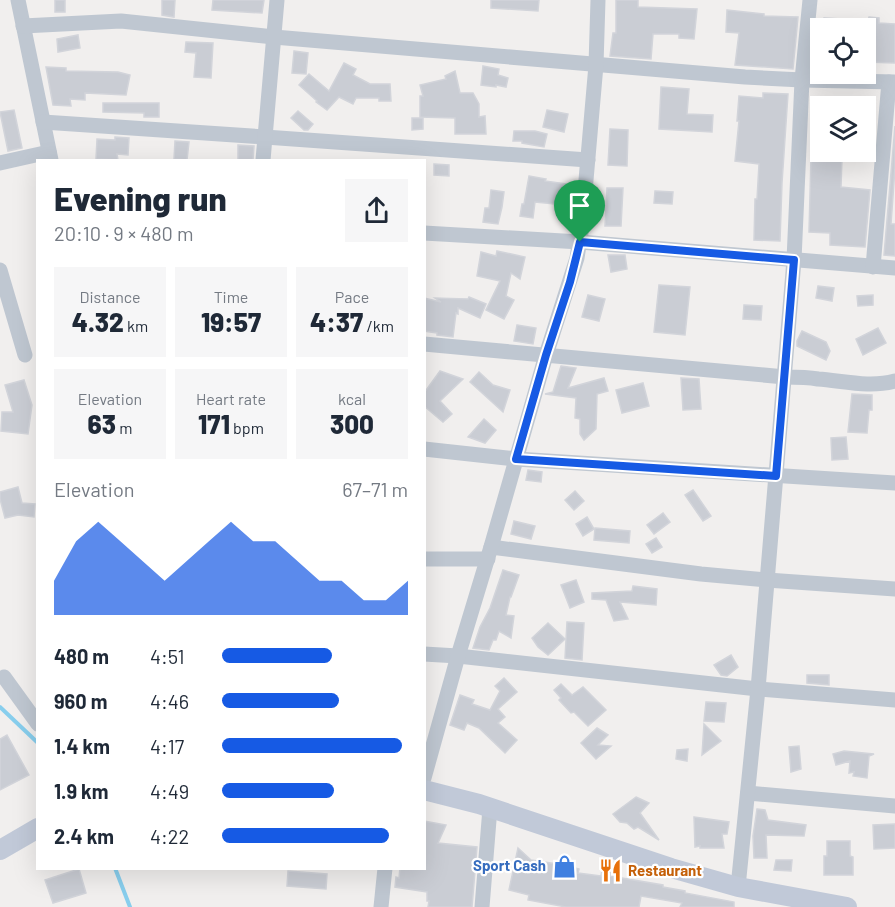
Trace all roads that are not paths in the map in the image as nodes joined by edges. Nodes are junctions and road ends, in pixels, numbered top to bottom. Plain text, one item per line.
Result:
1 (18, 0) edge
2 (277, 0) edge
3 (598, 0) edge
4 (810, 0) edge
5 (23, 26) junction
6 (274, 37) junction
7 (596, 65) junction
8 (802, 80) junction
9 (892, 82) edge
10 (43, 122) junction
11 (266, 136) junction
12 (50, 157) edge
13 (263, 159) edge
14 (588, 160) junction
15 (0, 163) edge
16 (426, 233) edge
17 (580, 242) junction
18 (794, 260) junction
19 (873, 267) junction
20 (895, 268) edge
21 (0, 270) edge
22 (426, 344) edge
23 (26, 355) dead end
24 (546, 355) junction
25 (785, 377) junction
26 (895, 381) edge
27 (426, 449) edge
28 (516, 459) junction
29 (776, 476) junction
30 (895, 483) edge
31 (489, 553) junction
32 (426, 559) edge
33 (767, 580) junction
34 (895, 589) edge
35 (426, 654) edge
36 (458, 656) junction
37 (4, 677) dead end
38 (758, 690) junction
39 (895, 700) edge
40 (36, 721) edge
41 (426, 771) edge
42 (426, 791) edge
43 (748, 793) junction
44 (895, 806) edge
45 (490, 808) junction
46 (36, 829) edge
47 (0, 850) edge
48 (385, 870) edge
49 (738, 887) junction
50 (381, 907) edge
51 (482, 907) edge
52 (847, 907) edge

1 - 5 street
2 - 6 street
3 - 7 street
4 - 8 street
5 - 6 street
5 - 10 street
6 - 7 street
6 - 11 street
7 - 8 street
7 - 14 street
8 - 9 street
8 - 18 street
9 - 19 street
10 - 11 street
10 - 12 street
11 - 13 street
11 - 14 street
12 - 15 street
14 - 17 street
16 - 17 street
17 - 18 street
17 - 24 street
18 - 19 street
18 - 25 street
19 - 20 street
21 - 23 street
22 - 24 street
24 - 25 street
24 - 28 street
25 - 26 street
25 - 29 street
27 - 28 street
28 - 29 street
28 - 31 street
29 - 30 street
29 - 33 street
31 - 32 street
31 - 33 street
31 - 36 street
33 - 34 street
33 - 38 street
35 - 36 street
36 - 38 street
36 - 41 street
37 - 40 street
38 - 39 street
38 - 43 street
42 - 45 street
43 - 44 street
43 - 49 street
45 - 49 street
45 - 51 street
46 - 47 street
48 - 50 street
49 - 52 street

